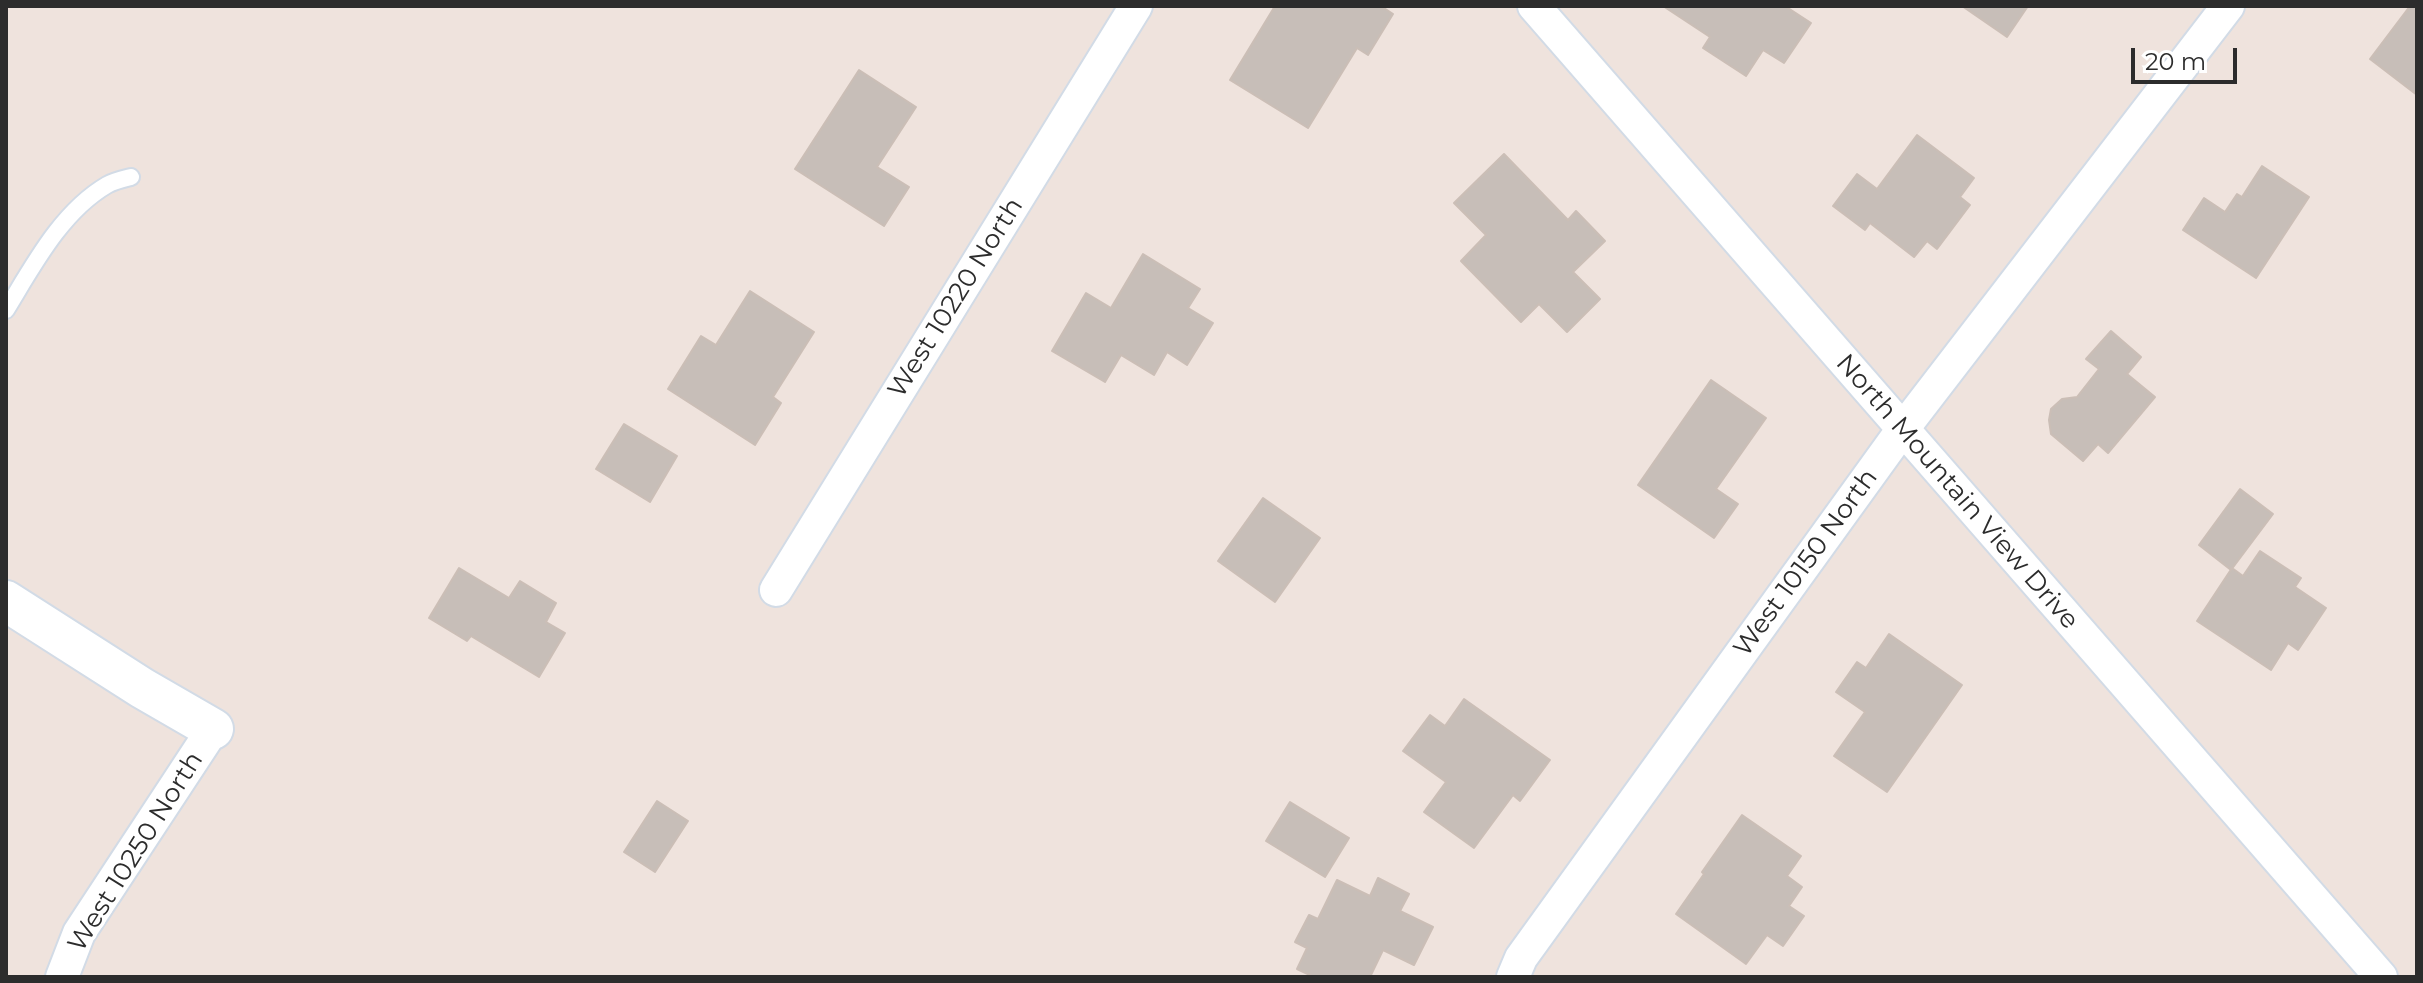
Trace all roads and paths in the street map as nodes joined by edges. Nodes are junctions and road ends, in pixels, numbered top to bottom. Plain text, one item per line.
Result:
1 (1136, 6) edge
2 (1534, 6) edge
3 (2228, 6) edge
4 (131, 177) dead end
5 (6, 310) edge
6 (1902, 430) junction
7 (776, 590) dead end
8 (6, 601) edge
9 (213, 729) joint
10 (62, 977) edge
11 (1513, 977) edge
12 (2381, 977) edge

1 - 7 street, West 10220 North
2 - 6 street, North Mountain View Drive
3 - 6 street, West 10150 North
4 - 5 lane
6 - 11 street, West 10150 North
6 - 12 street, North Mountain View Drive
8 - 9 street
9 - 10 street, West 10250 North

